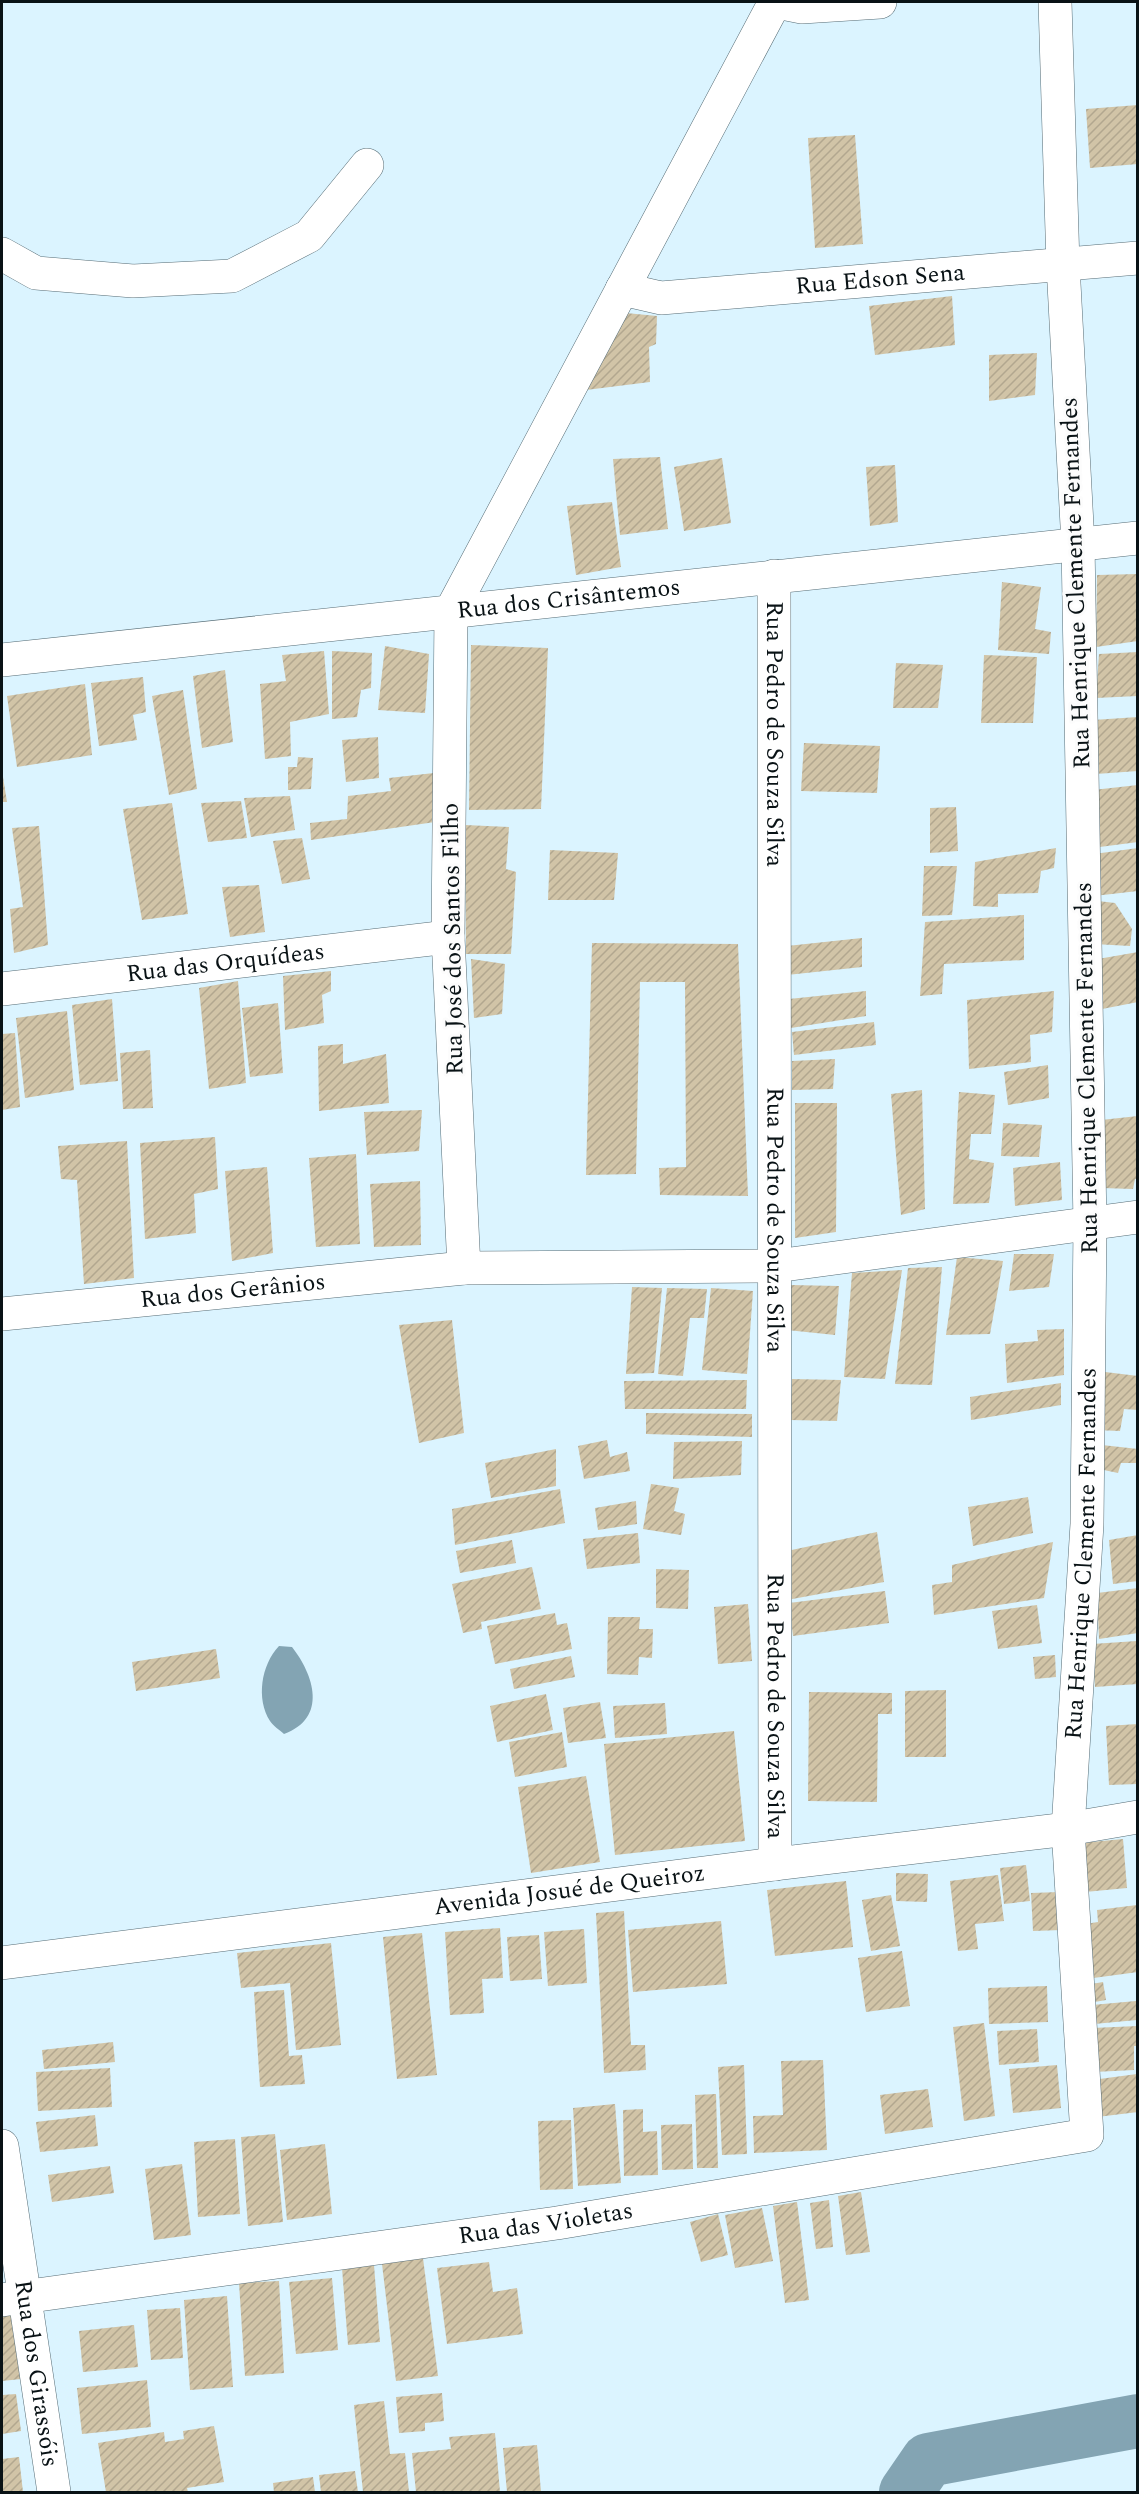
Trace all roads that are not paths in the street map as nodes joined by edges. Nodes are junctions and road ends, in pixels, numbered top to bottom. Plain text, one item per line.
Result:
1 (776, 2) edge
2 (880, 2) edge
3 (1055, 2) edge
4 (367, 165) dead end
5 (2, 254) edge
6 (1137, 258) edge
7 (1063, 265) junction
8 (622, 289) junction
9 (1137, 538) edge
10 (1078, 544) junction
11 (774, 576) junction
12 (452, 611) junction
13 (2, 660) edge
14 (448, 937) junction
15 (2, 988) edge
16 (1137, 1217) edge
17 (1090, 1225) junction
18 (776, 1266) junction
19 (464, 1268) junction
20 (2, 1314) edge
21 (1137, 1817) edge
22 (1068, 1829) junction
23 (775, 1864) junction
24 (2, 1963) edge
25 (1087, 2135) joint
26 (2, 2146) edge
27 (14, 2299) edge
28 (54, 2493) edge

1 - 2 street
1 - 8 street
3 - 7 street, Rua Henrique Clemente Fernandes
4 - 5 street
6 - 7 street, Rua Edson Sena
7 - 8 street, Rua Edson Sena
7 - 10 street, Rua Henrique Clemente Fernandes
8 - 12 street
9 - 10 street, Rua dos Crisântemos
10 - 11 street, Rua dos Crisântemos
10 - 17 street, Rua Henrique Clemente Fernandes
11 - 12 street, Rua dos Crisântemos
11 - 18 street, Rua Pedro de Souza Silva
12 - 13 street, Rua dos Crisântemos
12 - 14 street, Rua José dos Santos Filho
14 - 15 street, Rua das Orquídeas
14 - 19 street, Rua José dos Santos Filho
16 - 17 street, Rua dos Gerânios
17 - 18 street, Rua dos Gerânios
17 - 22 street, Rua Henrique Clemente Fernandes
18 - 19 street, Rua dos Gerânios
18 - 23 street, Rua Pedro de Souza Silva
19 - 20 street, Rua dos Gerânios
21 - 22 street, Avenida Josué de Queiroz
22 - 23 street, Avenida Josué de Queiroz
22 - 25 street, Rua Henrique Clemente Fernandes
23 - 24 street, Avenida Josué de Queiroz
25 - 27 street, Rua das Violetas
26 - 27 street, Rua dos Girassóis
27 - 28 street, Rua dos Girassóis

